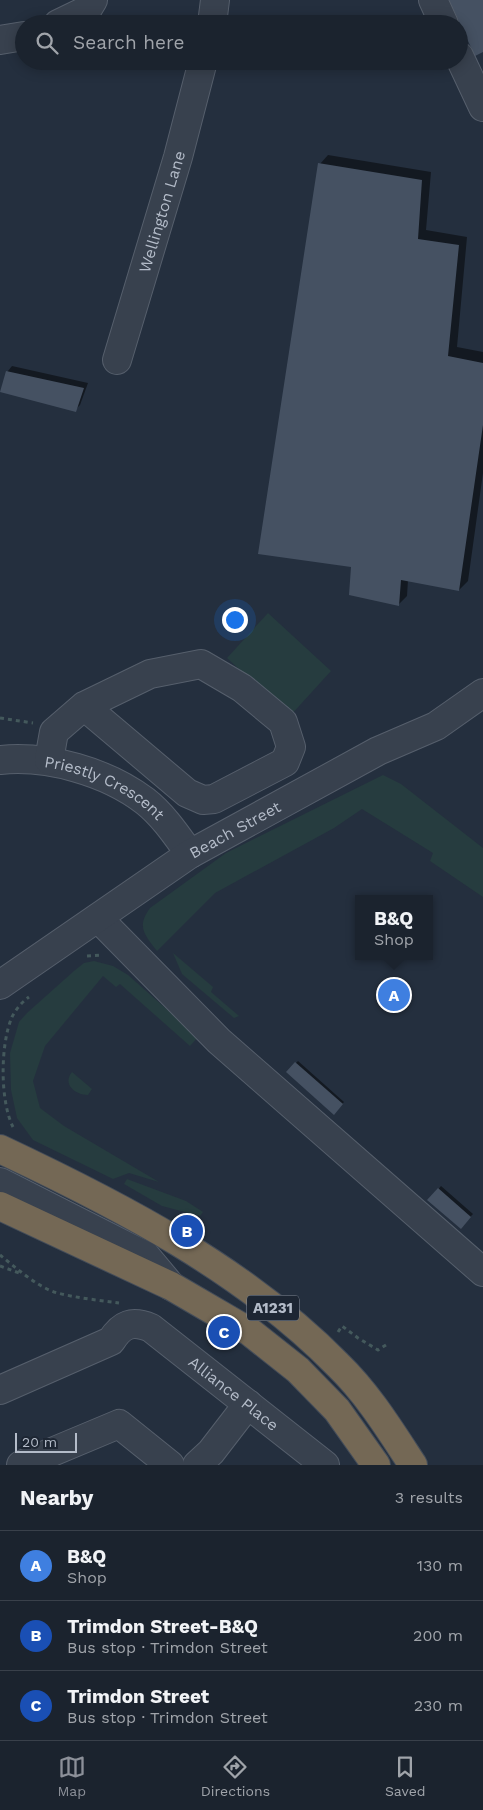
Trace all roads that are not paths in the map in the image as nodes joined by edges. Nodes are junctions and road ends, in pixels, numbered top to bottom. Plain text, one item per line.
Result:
1 (93, 0) edge
2 (215, 0) edge
3 (433, 0) edge
4 (77, 15) edge
5 (213, 15) edge
6 (440, 15) edge
7 (15, 38) edge
8 (0, 40) edge
9 (201, 70) edge
10 (466, 70) edge
11 (483, 107) edge
12 (117, 360) dead end
13 (483, 693) edge
14 (84, 706) junction
15 (0, 760) edge
16 (49, 760) junction
17 (190, 854) junction
18 (98, 918) junction
19 (0, 985) edge
20 (5, 1142) edge
21 (0, 1182) edge
22 (0, 1206) edge
23 (483, 1272) edge
24 (171, 1286) junction
25 (0, 1390) edge
26 (248, 1404) junction
27 (21, 1465) edge
28 (170, 1465) edge
29 (197, 1465) edge
30 (325, 1465) edge
31 (376, 1465) edge
32 (413, 1465) edge

1 - 4 street
2 - 5 street
3 - 6 street
7 - 8 street
9 - 12 street, Wellington Lane
10 - 11 street
13 - 17 street, Beach Street
14 - 14 street
14 - 16 street
15 - 16 street, Priestly Crescent
16 - 17 street, Priestly Crescent
17 - 18 street, Beach Street
18 - 19 street, Beach Street
18 - 23 street
20 - 32 highway, A1231
21 - 24 street
22 - 24 highway, A1231
24 - 31 highway, A1231
25 - 26 street, Alliance Place
26 - 29 street
26 - 30 street, Alliance Place
27 - 28 street

